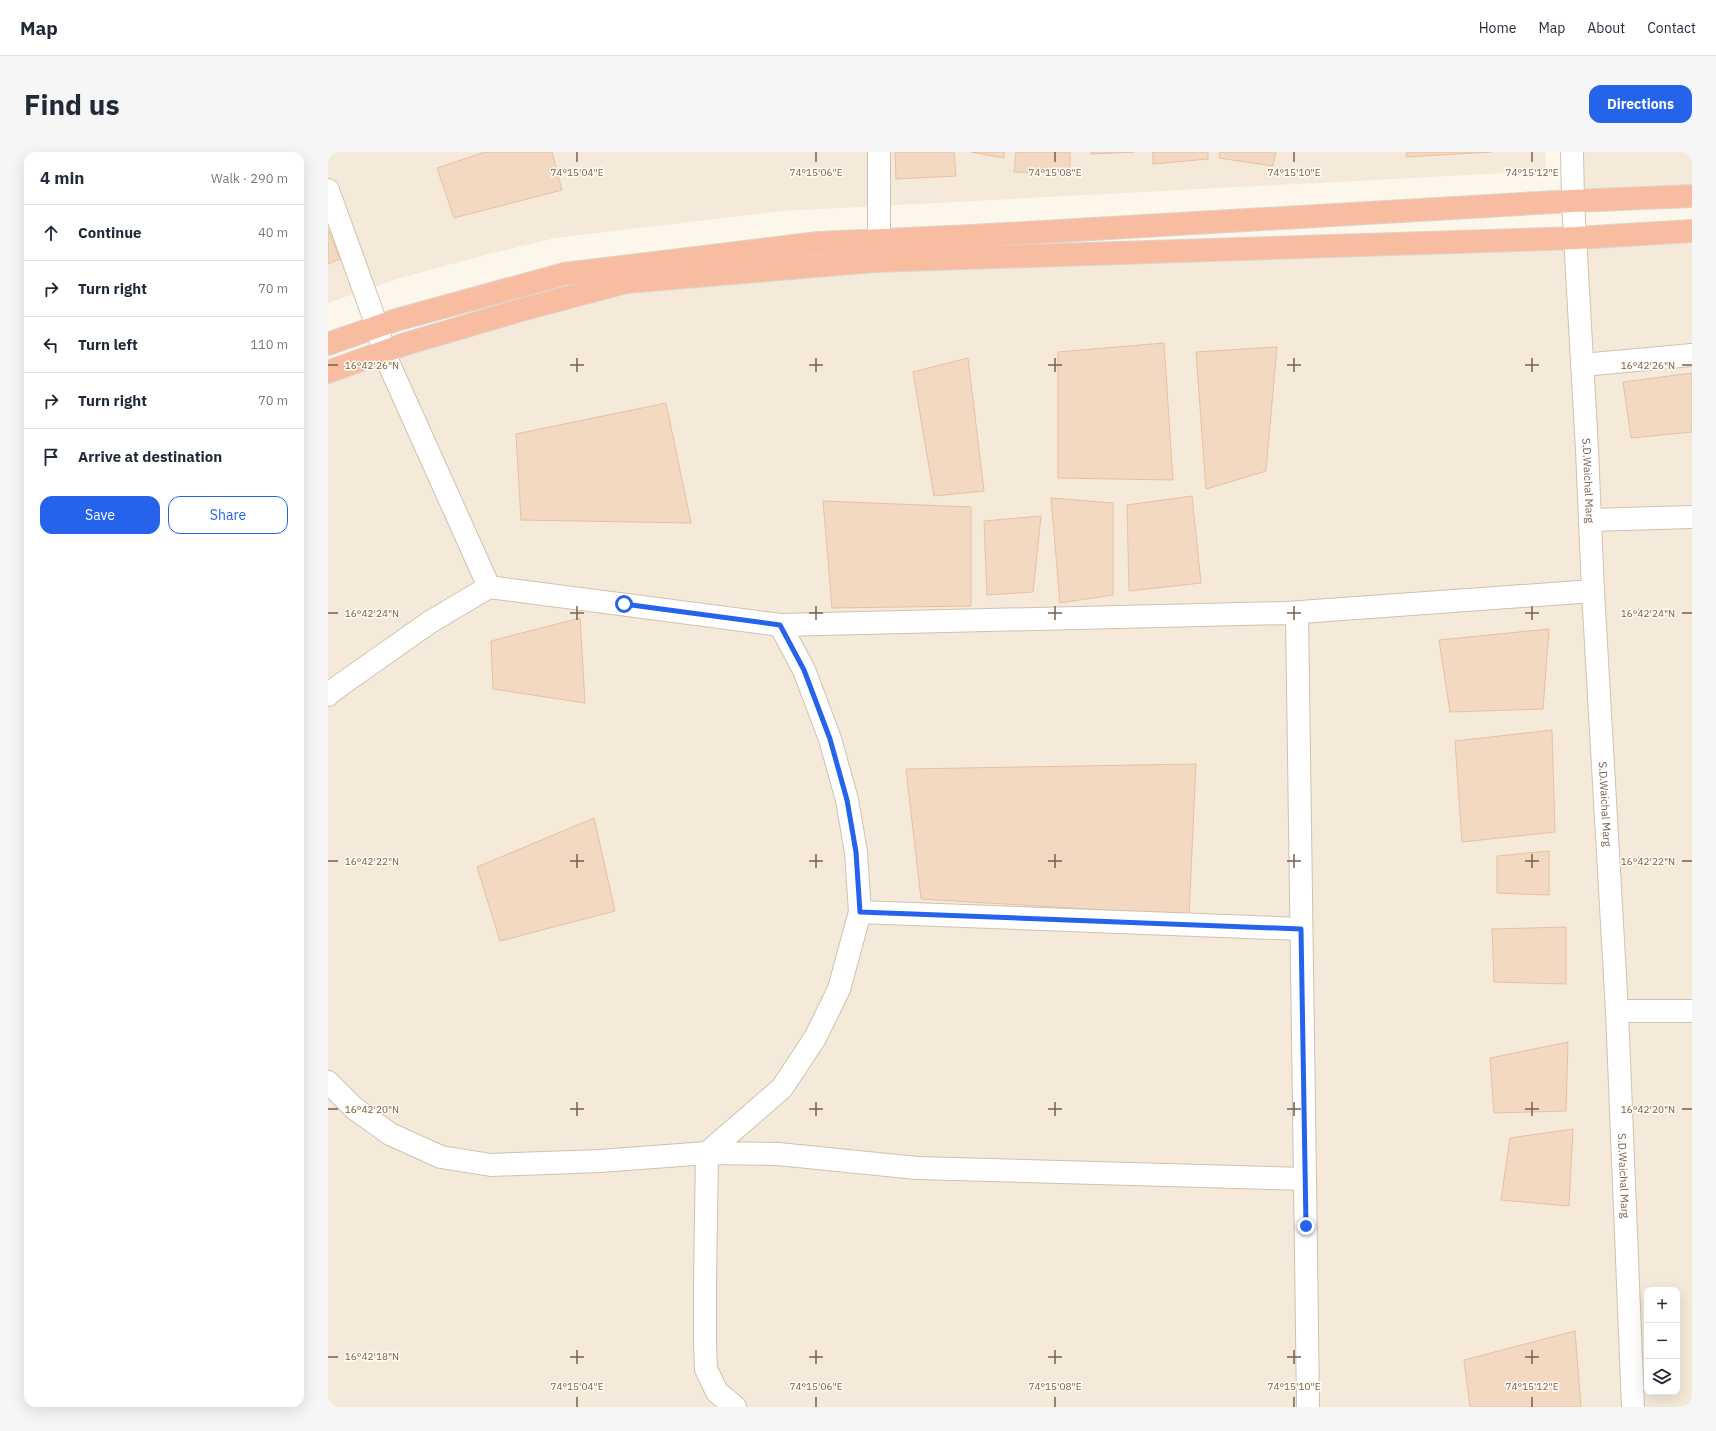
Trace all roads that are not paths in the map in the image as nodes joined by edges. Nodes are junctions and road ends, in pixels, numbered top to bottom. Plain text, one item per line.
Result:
1 (879, 152) edge
2 (1572, 152) edge
3 (328, 190) edge
4 (1692, 196) edge
5 (1573, 201) junction
6 (1692, 231) edge
7 (1576, 238) junction
8 (879, 239) junction
9 (377, 326) junction
10 (328, 344) edge
11 (384, 352) junction
12 (1692, 355) edge
13 (1582, 365) junction
14 (328, 372) edge
15 (1692, 517) edge
16 (1590, 520) junction
17 (489, 587) junction
18 (1593, 591) junction
19 (1297, 613) junction
20 (780, 625) junction
21 (328, 695) edge
22 (860, 912) junction
23 (1301, 929) junction
24 (1617, 1011) junction
25 (1692, 1011) edge
26 (328, 1085) edge
27 (707, 1153) junction
28 (1305, 1179) junction
29 (735, 1407) edge
30 (1308, 1407) edge
31 (1633, 1407) edge

1 - 8 street
2 - 5 street, S.D.Waichal Marg
3 - 9 street
4 - 5 highway
5 - 7 street, S.D.Waichal Marg
5 - 8 highway
6 - 7 highway
7 - 11 highway
7 - 13 street, S.D.Waichal Marg
8 - 9 highway
9 - 10 highway
9 - 11 street
11 - 14 highway
11 - 17 street
12 - 13 street
13 - 16 street, S.D.Waichal Marg
15 - 16 street
16 - 18 street, S.D.Waichal Marg
17 - 20 street
17 - 21 street
18 - 19 street
18 - 24 street, S.D.Waichal Marg
19 - 20 street
19 - 23 street
20 - 22 street
22 - 23 street
22 - 27 street
23 - 28 street
24 - 25 street
24 - 31 street, S.D.Waichal Marg
26 - 27 street
27 - 28 street
27 - 29 street
28 - 30 street

